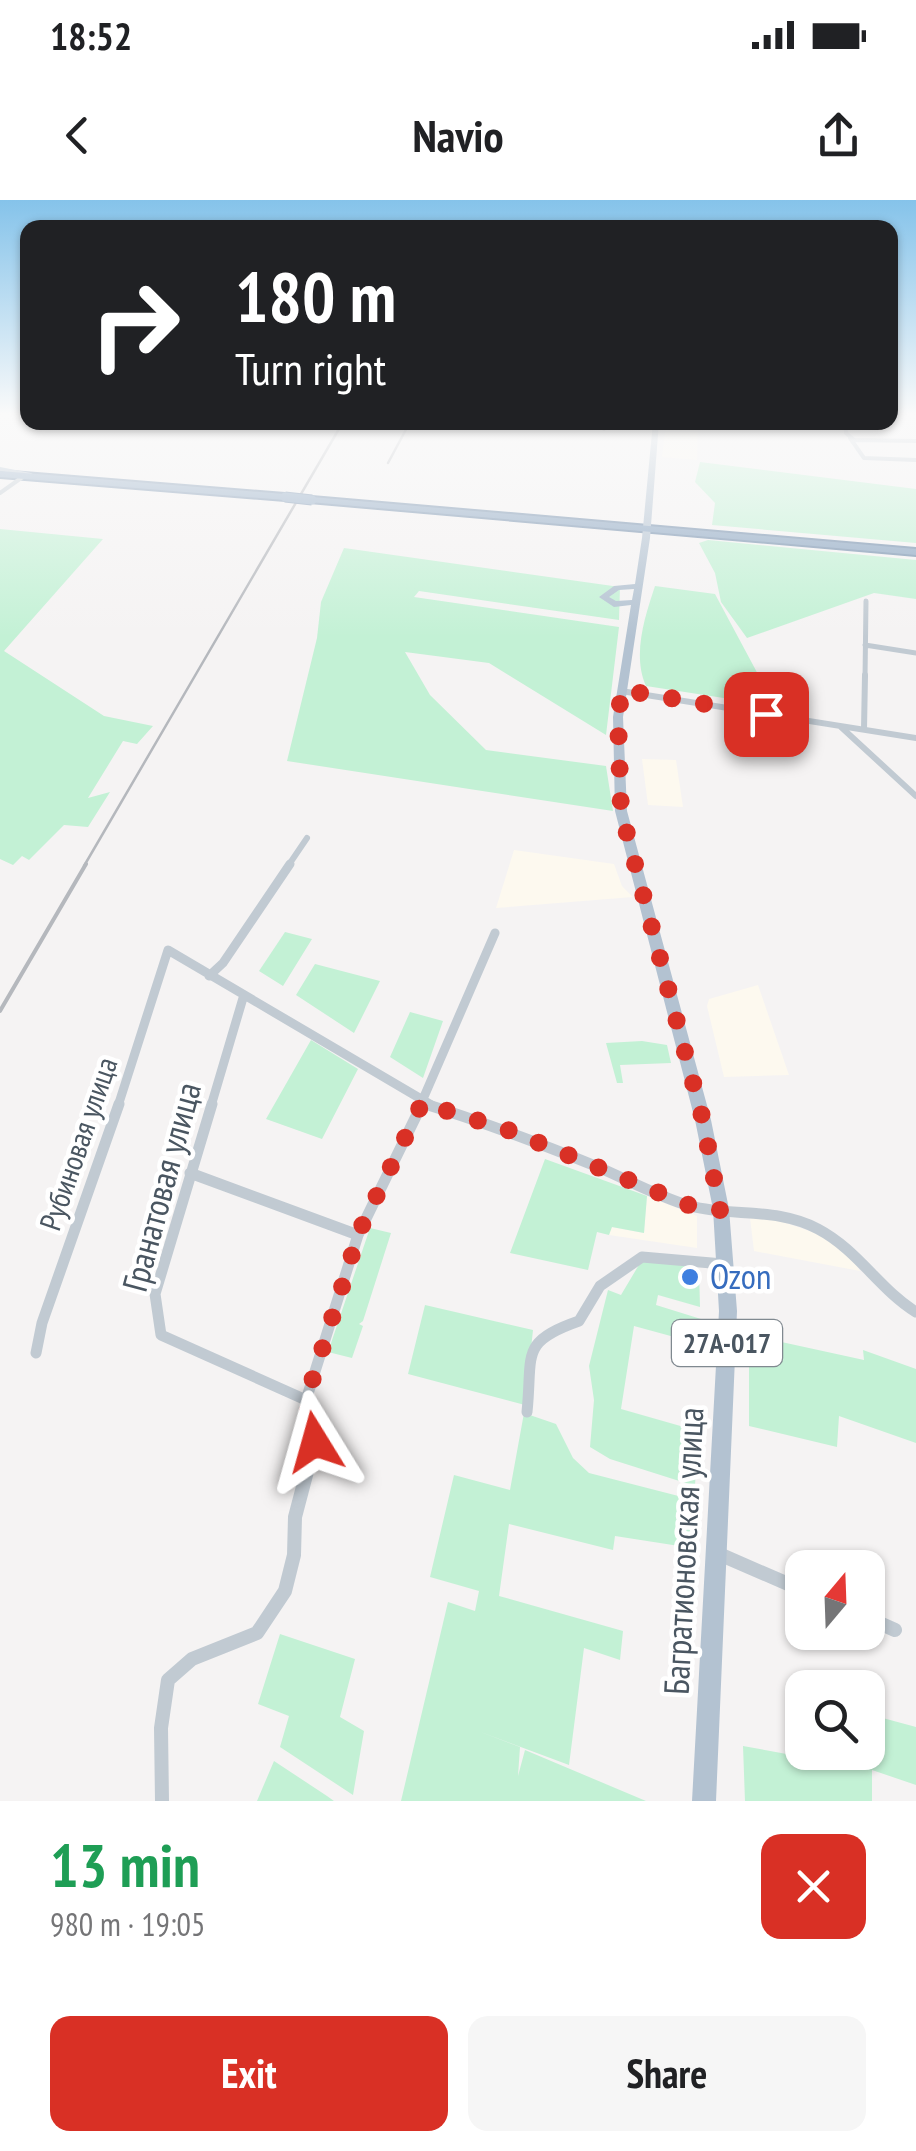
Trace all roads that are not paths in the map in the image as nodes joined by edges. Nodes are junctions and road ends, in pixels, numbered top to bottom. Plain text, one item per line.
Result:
1 (165, 488) edge
2 (650, 488) edge
3 (646, 528) junction
4 (916, 552) edge
5 (637, 586) junction
6 (634, 602) junction
7 (866, 602) dead end
8 (865, 645) junction
9 (916, 653) edge
10 (622, 690) junction
11 (839, 725) junction
12 (864, 729) junction
13 (916, 738) edge
14 (916, 796) edge
15 (307, 838) dead end
16 (495, 933) dead end
17 (208, 976) junction
18 (244, 998) junction
19 (422, 1103) junction
20 (190, 1173) junction
21 (720, 1210) junction
22 (358, 1234) junction
23 (726, 1265) junction
24 (916, 1312) edge
25 (36, 1353) dead end
26 (306, 1400) junction
27 (527, 1413) dead end
28 (717, 1553) junction
29 (785, 1583) edge
30 (885, 1626) edge
31 (895, 1630) dead end
32 (162, 1801) edge
33 (704, 1801) edge

1 - 3 highway, bridge
2 - 3 main road, 27А-017
3 - 4 highway
3 - 5 main road, 27А-017
5 - 6 main road, 27А-017
5 - 6 main road
6 - 10 main road, 27А-017
7 - 8 street
8 - 9 street
8 - 12 street
10 - 11 street
10 - 21 main road, Багратионовская улица / 27А-017
11 - 12 street
11 - 14 street
12 - 13 street
15 - 17 street
16 - 19 street
17 - 18 street
17 - 25 street, Рубиновая улица
18 - 19 street
18 - 20 street, Гранатовая улица
19 - 21 street
19 - 22 street
20 - 22 street
20 - 26 street, Гранатовая улица
21 - 23 main road, Багратионовская улица / 27А-017
21 - 24 street
22 - 26 street
23 - 27 street
23 - 28 main road, Багратионовская улица / 27А-017
26 - 32 street
28 - 29 street
28 - 33 main road, Багратионовская улица / 27А-017
30 - 31 street

